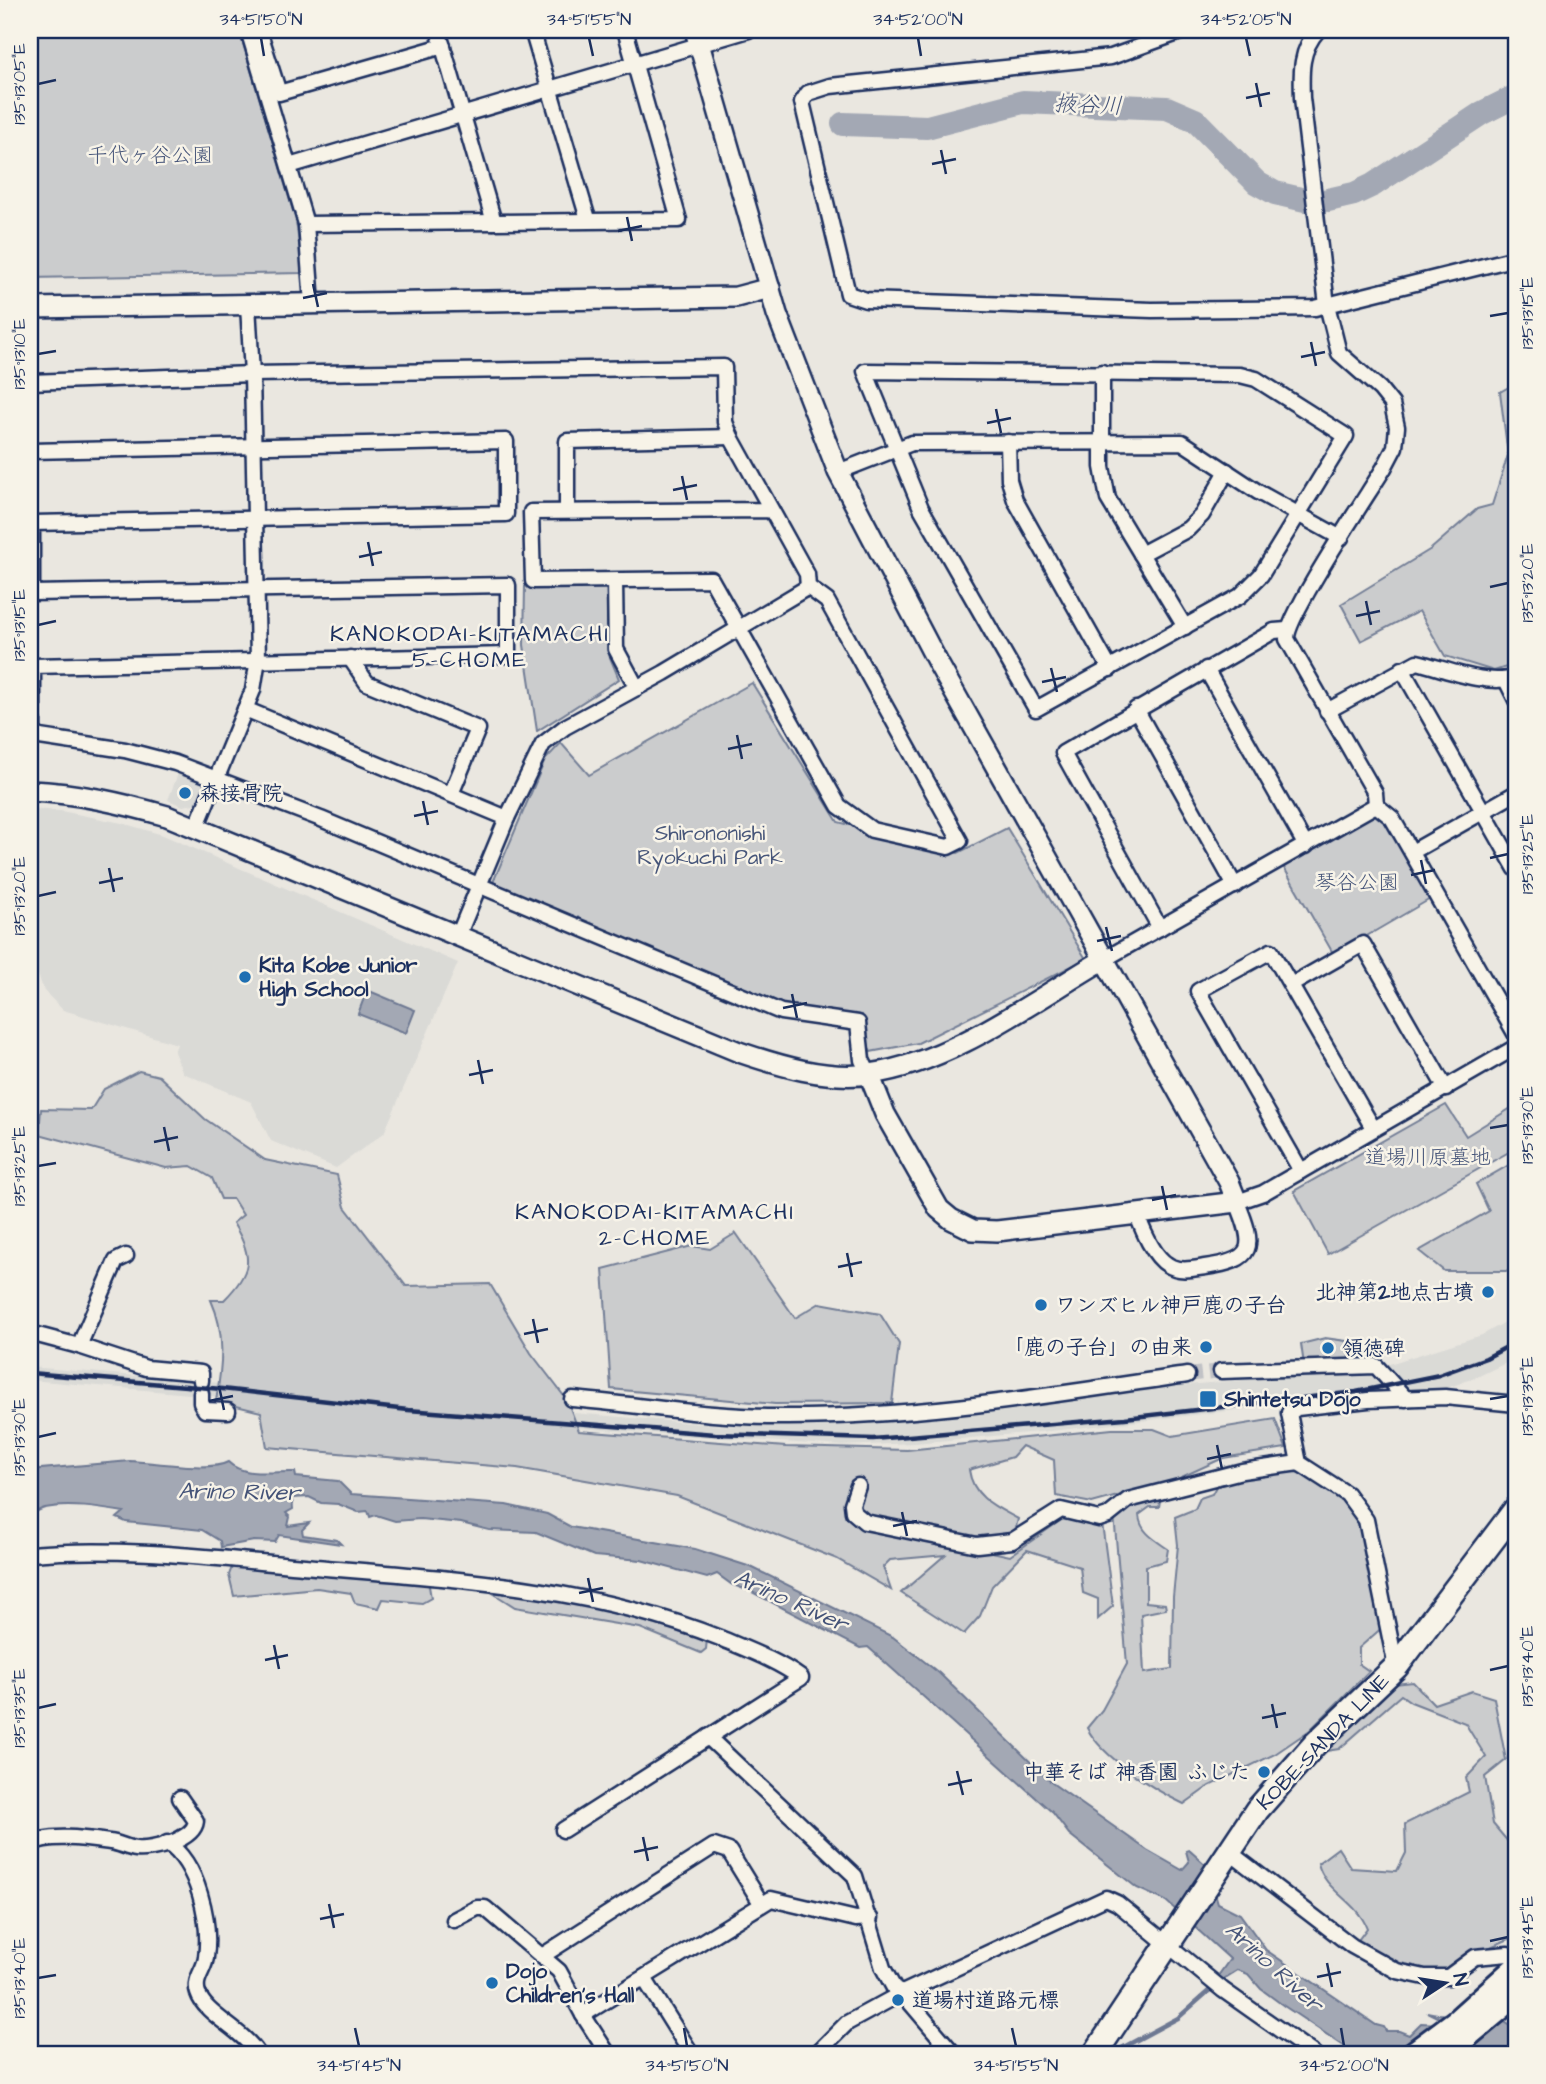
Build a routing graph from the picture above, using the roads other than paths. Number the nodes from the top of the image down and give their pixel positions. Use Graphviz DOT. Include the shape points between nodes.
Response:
graph roads {
  1 [pos="248,30"];
  2 [pos="259,30"];
  3 [pos="438,30"];
  4 [pos="533,30"];
  5 [pos="625,30"];
  6 [pos="749,30"];
  7 [pos="1186,30"];
  8 [pos="1318,30"];
  9 [pos="697,38"];
  10 [pos="443,46"];
  11 [pos="634,63"];
  12 [pos="550,89"];
  13 [pos="463,116"];
  14 [pos="289,166"];
  15 [pos="588,219"];
  16 [pos="494,222"];
  17 [pos="306,224"];
  18 [pos="1516,257"];
  19 [pos="770,288"];
  20 [pos="312,303"];
  21 [pos="1327,305"];
  22 [pos="248,306"];
  23 [pos="30,308"];
  24 [pos="1102,372"];
  25 [pos="252,374"];
  26 [pos="30,382"];
  27 [pos="731,437"];
  28 [pos="1008,442"];
  29 [pos="1103,442"];
  30 [pos="253,446"];
  31 [pos="895,450"];
  32 [pos="30,451"];
  33 [pos="1227,471"];
  34 [pos="838,472"];
  35 [pos="770,510"];
  36 [pos="567,512"];
  37 [pos="1298,514"];
  38 [pos="254,517"];
  39 [pos="1341,538"];
  40 [pos="1141,554"];
  41 [pos="615,581"];
  42 [pos="255,587"];
  43 [pos="808,587"];
  44 [pos="1185,627"];
  45 [pos="740,629"];
  46 [pos="1287,630"];
  47 [pos="350,658"];
  48 [pos="258,659"];
  49 [pos="1110,669"];
  50 [pos="1206,669"];
  51 [pos="1402,669"];
  52 [pos="1511,678"];
  53 [pos="637,688"];
  54 [pos="1516,699"];
  55 [pos="245,709"];
  56 [pos="1136,709"];
  57 [pos="1327,711"];
  58 [pos="217,779"];
  59 [pos="30,791"];
  60 [pos="1516,793"];
  61 [pos="451,794"];
  62 [pos="1376,805"];
  63 [pos="1482,811"];
  64 [pos="507,818"];
  65 [pos="196,828"];
  66 [pos="1306,846"];
  67 [pos="1412,852"];
  68 [pos="1516,869"];
  69 [pos="1235,886"];
  70 [pos="480,887"];
  71 [pos="1160,928"];
  72 [pos="458,936"];
  73 [pos="1103,960"];
  74 [pos="1292,985"];
  75 [pos="1516,1035"];
  76 [pos="1516,1047"];
  77 [pos="869,1074"];
  78 [pos="1446,1088"];
  79 [pos="1373,1128"];
  80 [pos="1300,1171"];
  81 [pos="1237,1202"];
  82 [pos="1137,1215"];
  83 [pos="126,1256"];
  84 [pos="30,1333"];
  85 [pos="79,1346"];
  86 [pos="1221,1371"];
  87 [pos="1187,1375"];
  88 [pos="572,1399"];
  89 [pos="1405,1399"];
  90 [pos="1516,1404"];
  91 [pos="228,1411"];
  92 [pos="1299,1462"];
  93 [pos="858,1486"];
  94 [pos="1516,1509"];
  95 [pos="30,1554"];
  96 [pos="1395,1667"];
  97 [pos="708,1737"];
  98 [pos="180,1798"];
  99 [pos="563,1830"];
  100 [pos="167,1843"];
  101 [pos="30,1844"];
  102 [pos="1228,1851"];
  103 [pos="761,1903"];
  104 [pos="870,1918"];
  105 [pos="454,1920"];
  106 [pos="1168,1944"];
  107 [pos="542,1956"];
  108 [pos="1516,1957"];
  109 [pos="1516,1969"];
  110 [pos="644,1978"];
  111 [pos="902,1993"];
  112 [pos="1509,1993"];
  113 [pos="583,2015"];
  114 [pos="258,2054"];
  115 [pos="608,2054"];
  116 [pos="688,2054"];
  117 [pos="816,2054"];
  118 [pos="954,2054"];
  119 [pos="1095,2054"];
  120 [pos="1314,2054"];
  121 [pos="1414,2054"];
  122 [pos="1444,2054"];
  1 -- 14 [label="street"];
  2 -- 10 [label="street" via="279,93"];
  3 -- 10 [label="street"];
  4 -- 12 [label="street"];
  5 -- 11 [label="street"];
  6 -- 9 [label="street"];
  7 -- 21 [label="street" via="1111,57 830,86 808,93 802,102 848,294 866,300 1152,310"];
  8 -- 21 [label="street" via="1309,40 1301,66 1302,98"];
  9 -- 11 [label="street"];
  9 -- 19 [label="street"];
  10 -- 13 [label="street"];
  11 -- 12 [label="street"];
  11 -- 15 [label="street" via="679,220"];
  12 -- 13 [label="street"];
  12 -- 15 [label="street"];
  13 -- 14 [label="street"];
  13 -- 16 [label="street"];
  14 -- 17 [label="street"];
  15 -- 16 [label="street"];
  16 -- 17 [label="street"];
  17 -- 20 [label="street"];
  18 -- 21 [label="street"];
  19 -- 20 [label="street" via="736,297"];
  19 -- 34 [label="street"];
  20 -- 22 [label="street"];
  21 -- 39 [label="street" via="1339,353 1392,404 1397,426 1395,447"];
  22 -- 23 [label="street"];
  22 -- 25 [label="street"];
  24 -- 29 [label="street"];
  24 -- 31 [label="street" via="865,372"];
  24 -- 37 [label="street" via="1240,375 1256,380 1346,436"];
  25 -- 26 [label="street"];
  25 -- 27 [label="street" via="724,367 725,422"];
  25 -- 30 [label="street"];
  27 -- 35 [label="street"];
  27 -- 36 [label="street" via="567,441"];
  28 -- 29 [label="street"];
  28 -- 31 [label="street" via="912,443"];
  28 -- 49 [label="street" via="1009,480 1015,500"];
  29 -- 33 [label="street" via="1182,442"];
  29 -- 40 [label="street" via="1108,499"];
  30 -- 32 [label="street"];
  30 -- 38 [label="street"];
  30 -- 38 [label="street" via="506,442 506,514"];
  31 -- 34 [label="street"];
  31 -- 49 [label="street" via="921,509 1037,709"];
  33 -- 37 [label="street"];
  33 -- 40 [label="street" via="1202,515 1188,529"];
  34 -- 73 [label="street"];
  35 -- 36 [label="street"];
  35 -- 43 [label="street" via="807,574"];
  36 -- 41 [label="street" via="531,512 533,581"];
  37 -- 39 [label="street"];
  37 -- 44 [label="street" via="1254,582 1240,596"];
  38 -- 42 [label="street"];
  38 -- 42 [label="street" via="32,523 30,562 32,593"];
  39 -- 46 [label="street"];
  40 -- 44 [label="street"];
  41 -- 45 [label="street" via="711,579"];
  41 -- 53 [label="street" via="616,649"];
  42 -- 47 [label="street" via="508,585 508,654"];
  42 -- 48 [label="street"];
  43 -- 45 [label="street"];
  43 -- 45 [label="street" via="827,601 960,841 948,846 872,830 839,806"];
  44 -- 49 [label="street"];
  45 -- 53 [label="street"];
  46 -- 50 [label="street" via="1274,631"];
  46 -- 57 [label="street" via="1287,639"];
  47 -- 48 [label="street"];
  47 -- 61 [label="street" via="367,683 478,729"];
  48 -- 55 [label="street"];
  48 -- 58 [label="street" via="33,666 33,732 40,737 125,750"];
  50 -- 56 [label="street"];
  50 -- 66 [label="street"];
  51 -- 52 [label="street" via="1418,662"];
  51 -- 57 [label="street"];
  51 -- 63 [label="street"];
  52 -- 54 [label="street"];
  53 -- 64 [label="street" via="543,744"];
  55 -- 58 [label="street"];
  55 -- 61 [label="street"];
  56 -- 69 [label="street"];
  56 -- 71 [label="street" via="1063,752"];
  57 -- 62 [label="street" via="1375,793"];
  58 -- 65 [label="street"];
  58 -- 70 [label="street"];
  59 -- 65 [label="street" via="119,802"];
  60 -- 63 [label="street"];
  61 -- 64 [label="street"];
  62 -- 66 [label="street"];
  62 -- 67 [label="street" via="1392,818"];
  63 -- 67 [label="street"];
  63 -- 68 [label="street"];
  64 -- 70 [label="street"];
  65 -- 72 [label="street"];
  66 -- 69 [label="street"];
  67 -- 75 [label="street"];
  69 -- 71 [label="street"];
  70 -- 72 [label="street"];
  70 -- 77 [label="street" via="782,1012 858,1023 862,1060"];
  71 -- 73 [label="street"];
  72 -- 77 [label="street" via="767,1062 824,1073"];
  73 -- 77 [label="street" via="959,1044 911,1064"];
  73 -- 81 [label="street"];
  74 -- 78 [label="street" via="1363,944"];
  74 -- 79 [label="street"];
  74 -- 80 [label="street" via="1271,951 1198,991"];
  76 -- 78 [label="street"];
  77 -- 82 [label="street" via="885,1114 925,1186 939,1209 960,1225 996,1231"];
  78 -- 79 [label="street"];
  79 -- 80 [label="street"];
  80 -- 81 [label="street"];
  81 -- 82 [label="street"];
  81 -- 82 [label="street" via="1247,1235 1244,1254 1237,1261 1199,1268 1178,1269 1161,1260"];
  83 -- 85 [label="street" via="116,1261"];
  84 -- 85 [label="street"];
  85 -- 91 [label="street" via="146,1368 201,1373 205,1410"];
  86 -- 89 [label="street" via="1376,1366"];
  87 -- 88 [label="street" via="978,1407 847,1416 725,1415"];
  89 -- 90 [label="street" via="1445,1397"];
  89 -- 92 [label="street" via="1297,1408 1289,1413 1289,1422"];
  92 -- 93 [label="street" via="1242,1471 1128,1500 1099,1519 1061,1510 1012,1541 977,1545 865,1522 853,1512"];
  92 -- 96 [label="street" via="1347,1494 1366,1520"];
  94 -- 96 [label="main road, KOBE-SANDA LINE"];
  95 -- 97 [label="street" via="150,1551 519,1585 676,1621 783,1665 801,1678"];
  96 -- 102 [label="main road, KOBE-SANDA LINE" via="1287,1774"];
  97 -- 99 [label="street"];
  97 -- 104 [label="street" via="855,1876"];
  98 -- 100 [label="street" via="196,1821 195,1827"];
  100 -- 101 [label="street" via="135,1849 112,1842 38,1839"];
  100 -- 114 [label="street" via="185,1859 206,1926 206,1961 197,1978 197,1990 212,2013 245,2036"];
  102 -- 106 [label="main road, KOBE-SANDA LINE"];
  102 -- 108 [label="street" via="1352,1946 1397,1971 1448,1978 1475,1957"];
  103 -- 104 [label="street" via="771,1899 856,1919"];
  103 -- 107 [label="street" via="729,1851 714,1846"];
  103 -- 110 [label="street"];
  104 -- 111 [label="street" via="883,1968 895,1990"];
  105 -- 107 [label="street" via="485,1908"];
  106 -- 111 [label="street" via="1107,1898"];
  106 -- 119 [label="main road, KOBE-SANDA LINE"];
  106 -- 120 [label="street" via="1223,1990"];
  107 -- 113 [label="street" via="559,1971"];
  109 -- 112 [label="highway"];
  110 -- 113 [label="street"];
  110 -- 116 [label="street"];
  111 -- 117 [label="street" via="847,2023"];
  111 -- 118 [label="street"];
  112 -- 121 [label="highway"];
  112 -- 122 [label="highway"];
  113 -- 115 [label="street"];
}
